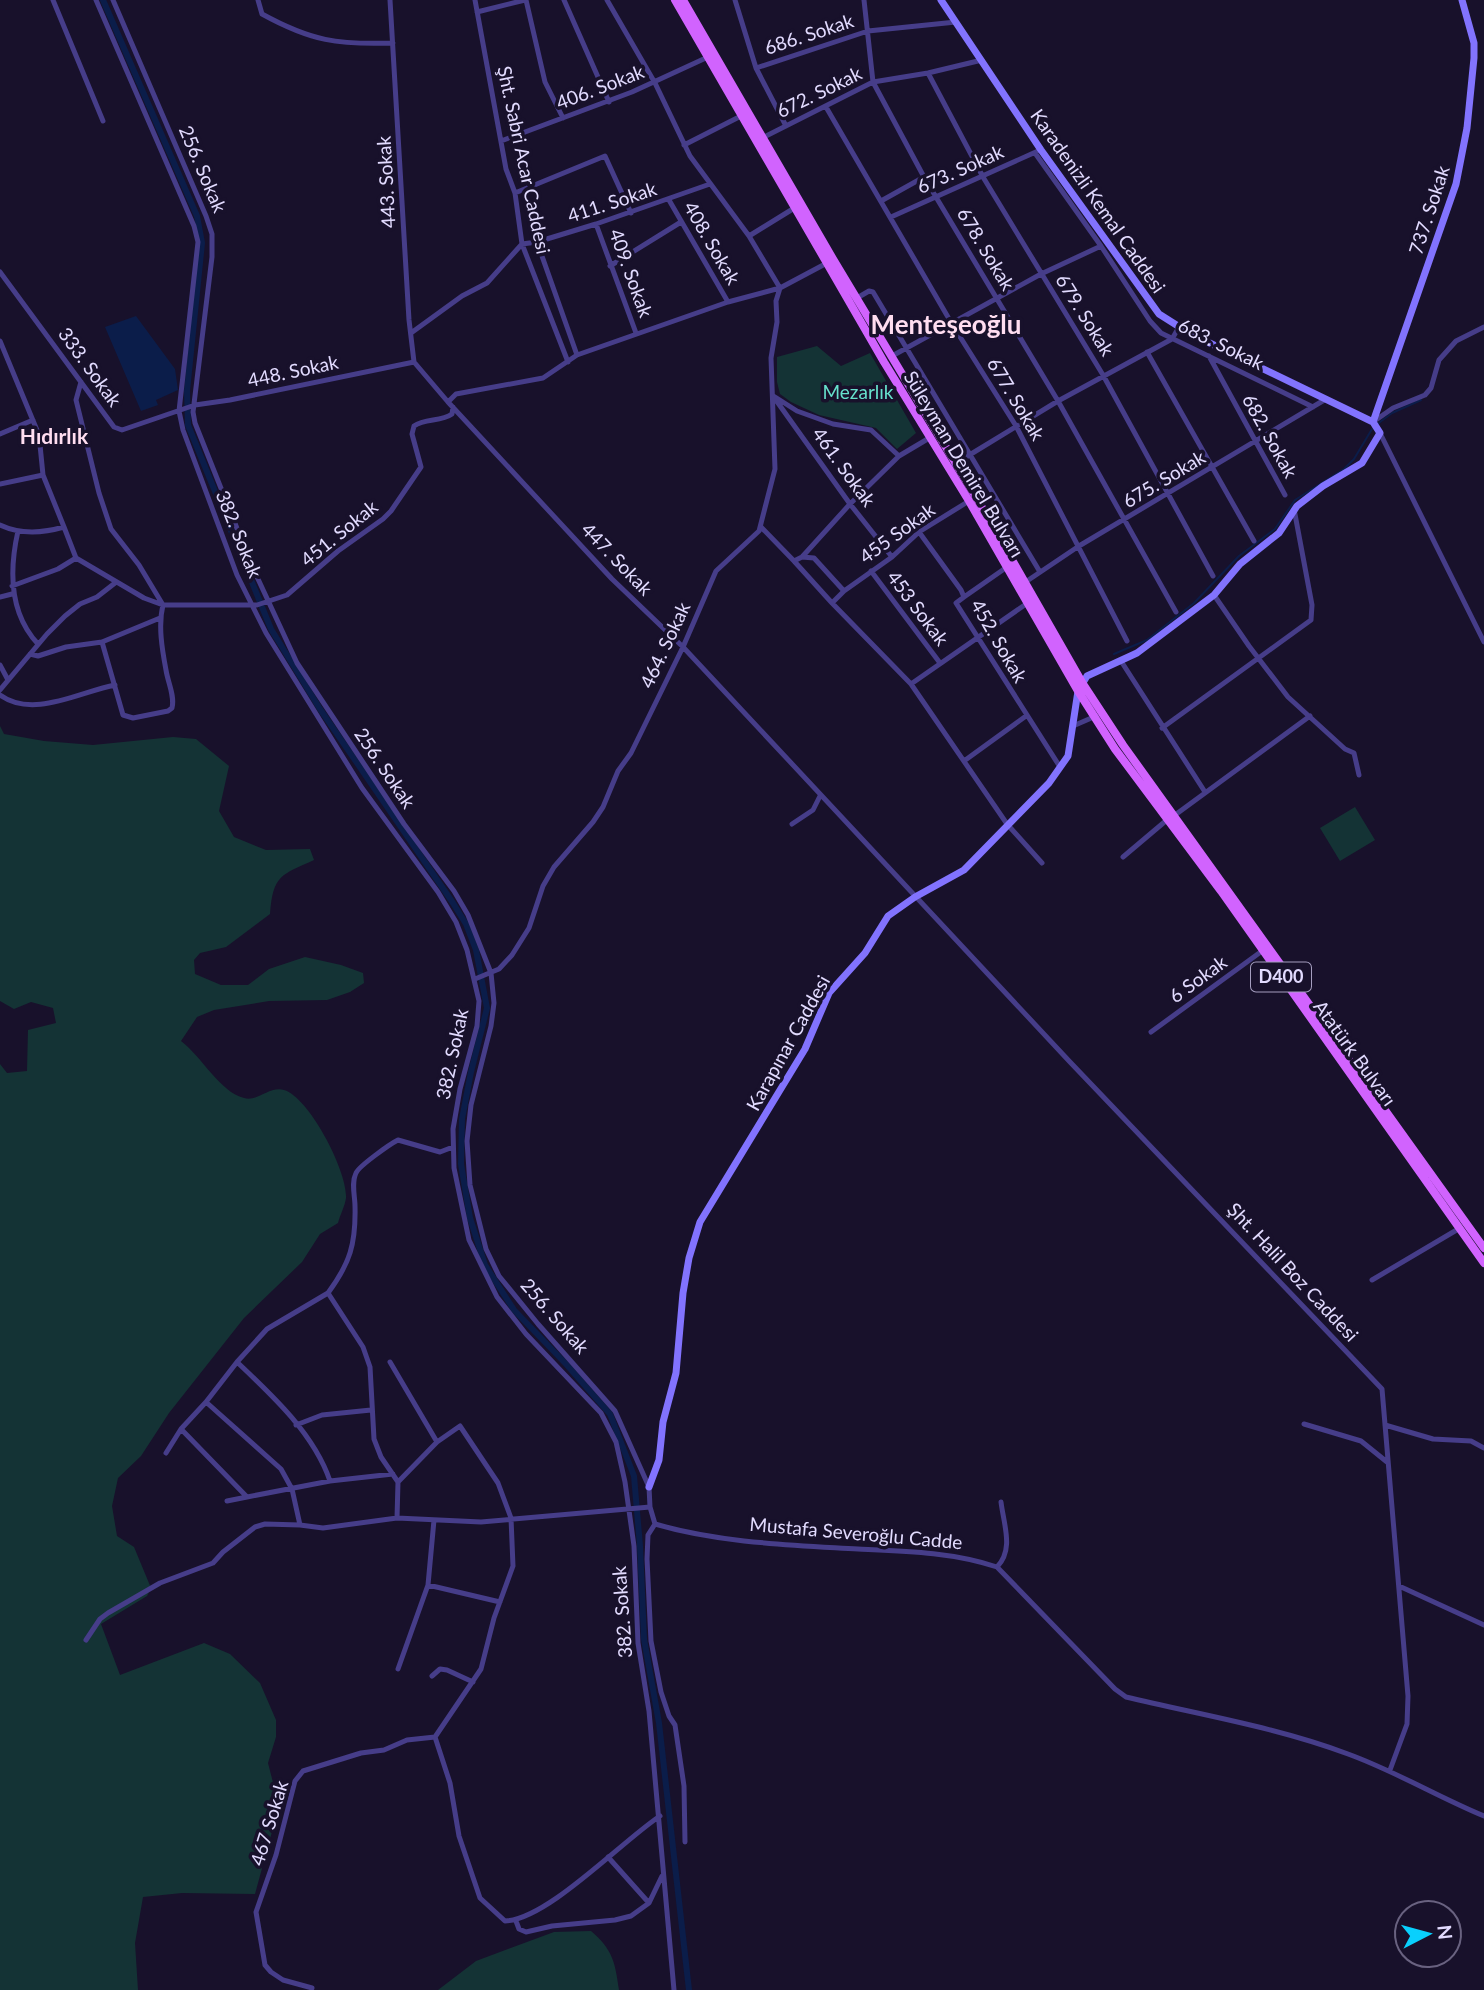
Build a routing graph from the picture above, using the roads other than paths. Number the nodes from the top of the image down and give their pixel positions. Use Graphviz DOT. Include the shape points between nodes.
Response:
graph roads {
  1 [pos="53,0"];
  2 [pos="96,0"];
  3 [pos="113,0"];
  4 [pos="258,0"];
  5 [pos="390,0"];
  6 [pos="475,0"];
  7 [pos="526,0"];
  8 [pos="564,0"];
  9 [pos="607,0"];
  10 [pos="675,0"];
  11 [pos="682,0"];
  12 [pos="735,0"];
  13 [pos="864,0"];
  14 [pos="941,0"];
  15 [pos="1462,0"];
  16 [pos="478,12"];
  17 [pos="956,22"];
  18 [pos="868,31"];
  19 [pos="393,43"];
  20 [pos="708,57"];
  21 [pos="982,60"];
  22 [pos="756,68"];
  23 [pos="928,73"];
  24 [pos="873,82"];
  25 [pos="654,83"];
  26 [pos="609,102"];
  27 [pos="826,107"];
  28 [pos="741,116"];
  29 [pos="563,118"];
  30 [pos="103,121"];
  31 [pos="786,127"];
  32 [pos="501,141"];
  33 [pos="761,142"];
  34 [pos="684,145"];
  35 [pos="1038,151"];
  36 [pos="924,177"];
  37 [pos="983,177"];
  38 [pos="710,184"];
  39 [pos="515,193"];
  40 [pos="937,198"];
  41 [pos="669,200"];
  42 [pos="881,201"];
  43 [pos="796,207"];
  44 [pos="631,213"];
  45 [pos="891,217"];
  46 [pos="681,222"];
  47 [pos="596,225"];
  48 [pos="749,236"];
  49 [pos="537,242"];
  50 [pos="522,244"];
  51 [pos="1104,244"];
  52 [pos="827,263"];
  53 [pos="610,266"];
  54 [pos="0,272"];
  55 [pos="1041,274"];
  56 [pos="780,288"];
  57 [pos="997,297"];
  58 [pos="858,298"];
  59 [pos="728,302"];
  60 [pos="952,324"];
  61 [pos="1179,327"];
  62 [pos="1484,327"];
  63 [pos="411,333"];
  64 [pos="636,333"];
  65 [pos="1172,339"];
  66 [pos="0,341"];
  67 [pos="906,349"];
  68 [pos="1147,352"];
  69 [pos="577,355"];
  70 [pos="1209,355"];
  71 [pos="892,356"];
  72 [pos="414,362"];
  73 [pos="568,362"];
  74 [pos="1103,374"];
  75 [pos="81,382"];
  76 [pos="772,396"];
  77 [pos="1326,399"];
  78 [pos="1058,401"];
  79 [pos="451,404"];
  80 [pos="194,406"];
  81 [pos="1313,407"];
  82 [pos="181,410"];
  83 [pos="33,420"];
  84 [pos="1016,426"];
  85 [pos="1376,427"];
  86 [pos="0,434"];
  87 [pos="931,437"];
  88 [pos="1256,442"];
  89 [pos="970,455"];
  90 [pos="900,456"];
  91 [pos="952,466"];
  92 [pos="1212,468"];
  93 [pos="43,475"];
  94 [pos="0,484"];
  95 [pos="1168,494"];
  96 [pos="1285,495"];
  97 [pos="969,501"];
  98 [pos="850,504"];
  99 [pos="1294,509"];
  100 [pos="1124,520"];
  101 [pos="0,525"];
  102 [pos="64,527"];
  103 [pos="761,527"];
  104 [pos="18,531"];
  105 [pos="919,532"];
  106 [pos="1254,541"];
  107 [pos="1079,546"];
  108 [pos="802,557"];
  109 [pos="892,557"];
  110 [pos="76,558"];
  111 [pos="794,561"];
  112 [pos="1007,567"];
  113 [pos="871,572"];
  114 [pos="1040,572"];
  115 [pos="1213,576"];
  116 [pos="115,583"];
  117 [pos="1021,584"];
  118 [pos="12,586"];
  119 [pos="845,591"];
  120 [pos="12,594"];
  121 [pos="1214,595"];
  122 [pos="0,597"];
  123 [pos="964,597"];
  124 [pos="1031,601"];
  125 [pos="267,603"];
  126 [pos="832,603"];
  127 [pos="163,604"];
  128 [pos="255,605"];
  129 [pos="1176,612"];
  130 [pos="160,618"];
  131 [pos="977,638"];
  132 [pos="1127,641"];
  133 [pos="102,642"];
  134 [pos="1484,642"];
  135 [pos="38,645"];
  136 [pos="683,647"];
  137 [pos="30,654"];
  138 [pos="1259,659"];
  139 [pos="1121,661"];
  140 [pos="940,663"];
  141 [pos="0,665"];
  142 [pos="8,680"];
  143 [pos="911,684"];
  144 [pos="114,685"];
  145 [pos="1081,687"];
  146 [pos="0,693"];
  147 [pos="1098,715"];
  148 [pos="1026,716"];
  149 [pos="1310,716"];
  150 [pos="1073,726"];
  151 [pos="1162,728"];
  152 [pos="964,761"];
  153 [pos="1060,767"];
  154 [pos="1359,775"];
  155 [pos="1205,792"];
  156 [pos="820,796"];
  157 [pos="1171,817"];
  158 [pos="792,824"];
  159 [pos="1007,824"];
  160 [pos="1124,857"];
  161 [pos="1042,863"];
  162 [pos="915,897"];
  163 [pos="1262,951"];
  164 [pos="488,974"];
  165 [pos="476,979"];
  166 [pos="1152,1032"];
  167 [pos="453,1147"];
  168 [pos="1460,1228"];
  169 [pos="1484,1248"];
  170 [pos="1484,1263"];
  171 [pos="1372,1280"];
  172 [pos="328,1293"];
  173 [pos="237,1362"];
  174 [pos="390,1362"];
  175 [pos="206,1402"];
  176 [pos="371,1410"];
  177 [pos="1304,1424"];
  178 [pos="1385,1424"];
  179 [pos="296,1425"];
  180 [pos="181,1429"];
  181 [pos="437,1442"];
  182 [pos="1484,1448"];
  183 [pos="166,1453"];
  184 [pos="1387,1462"];
  185 [pos="393,1474"];
  186 [pos="330,1482"];
  187 [pos="398,1482"];
  188 [pos="649,1487"];
  189 [pos="292,1489"];
  190 [pos="247,1497"];
  191 [pos="227,1501"];
  192 [pos="1001,1502"];
  193 [pos="646,1507"];
  194 [pos="630,1508"];
  195 [pos="397,1518"];
  196 [pos="511,1518"];
  197 [pos="434,1520"];
  198 [pos="655,1524"];
  199 [pos="300,1525"];
  200 [pos="997,1567"];
  201 [pos="428,1585"];
  202 [pos="1399,1586"];
  203 [pos="500,1602"];
  204 [pos="1484,1625"];
  205 [pos="86,1640"];
  206 [pos="398,1669"];
  207 [pos="432,1676"];
  208 [pos="473,1682"];
  209 [pos="435,1737"];
  210 [pos="1390,1770"];
  211 [pos="660,1816"];
  212 [pos="1484,1816"];
  213 [pos="685,1842"];
  214 [pos="608,1857"];
  215 [pos="663,1872"];
  216 [pos="649,1903"];
  217 [pos="516,1921"];
  218 [pos="312,1988"];
  219 [pos="674,1990"];
  1 -- 30 [label="street"];
  2 -- 82 [label="street, 382. Sokak" via="198,242"];
  3 -- 80 [label="street, 256. Sokak" via="212,234"];
  4 -- 19 [label="street" via="262,14 294,31 359,44"];
  5 -- 19 [label="street, 443. Sokak"];
  6 -- 16 [label="street, Şht. Sabri Acar Caddesi"];
  7 -- 16 [label="street"];
  7 -- 29 [label="street" via="545,82"];
  8 -- 26 [label="street"];
  9 -- 25 [label="street"];
  10 -- 20 [label="main road, Süleyman Demirel Bulvarı / D400"];
  11 -- 33 [label="main road, Süleyman Demirel Bulvarı / D400"];
  12 -- 22 [label="street"];
  13 -- 18 [label="street, 678. Sokak"];
  14 -- 17 [label="street, Karadenizli Kemal Caddesi"];
  15 -- 85 [label="street, 737. Sokak" via="1474,58 1457,184"];
  16 -- 32 [label="street, Şht. Sabri Acar Caddesi"];
  17 -- 18 [label="street, 686. Sokak"];
  17 -- 21 [label="street, Karadenizli Kemal Caddesi"];
  18 -- 22 [label="street, 686. Sokak"];
  18 -- 24 [label="street, 678. Sokak"];
  19 -- 63 [label="street, 443. Sokak"];
  20 -- 25 [label="street, 406. Sokak"];
  20 -- 28 [label="main road, Süleyman Demirel Bulvarı / D400"];
  21 -- 23 [label="street, 672. Sokak"];
  21 -- 35 [label="street, Karadenizli Kemal Caddesi"];
  22 -- 31 [label="street"];
  23 -- 24 [label="street, 672. Sokak"];
  23 -- 37 [label="street, 679. Sokak"];
  24 -- 27 [label="street, 672. Sokak"];
  24 -- 36 [label="street, 678. Sokak"];
  25 -- 26 [label="street, 406. Sokak"];
  25 -- 34 [label="street"];
  26 -- 29 [label="street, 406. Sokak"];
  27 -- 31 [label="street, 672. Sokak"];
  27 -- 42 [label="street, 677. Sokak"];
  28 -- 33 [label="main road, Süleyman Demirel Bulvarı / D400"];
  28 -- 34 [label="street"];
  29 -- 32 [label="street, 406. Sokak"];
  31 -- 33 [label="street, 672. Sokak"];
  32 -- 39 [label="street, Şht. Sabri Acar Caddesi"];
  33 -- 43 [label="main road, Süleyman Demirel Bulvarı / D400"];
  33 -- 58 [label="main road, Süleyman Demirel Bulvarı / D400"];
  34 -- 38 [label="street"];
  35 -- 37 [label="street, 673. Sokak"];
  35 -- 51 [label="street, Karadenizli Kemal Caddesi"];
  36 -- 40 [label="street, 678. Sokak"];
  36 -- 42 [label="street"];
  37 -- 40 [label="street, 673. Sokak"];
  37 -- 55 [label="street, 679. Sokak"];
  38 -- 41 [label="street, 411. Sokak"];
  38 -- 48 [label="street"];
  39 -- 44 [label="street" via="605,156"];
  39 -- 50 [label="street, Şht. Sabri Acar Caddesi"];
  40 -- 45 [label="street, 673. Sokak"];
  40 -- 57 [label="street, 678. Sokak"];
  41 -- 44 [label="street, 411. Sokak"];
  41 -- 46 [label="street, 408. Sokak"];
  42 -- 45 [label="street, 677. Sokak"];
  43 -- 48 [label="street"];
  43 -- 52 [label="main road, Süleyman Demirel Bulvarı / D400"];
  44 -- 47 [label="street, 411. Sokak"];
  45 -- 60 [label="street, 677. Sokak"];
  46 -- 53 [label="street"];
  46 -- 59 [label="street, 408. Sokak"];
  47 -- 49 [label="street, 411. Sokak"];
  47 -- 53 [label="street, 409. Sokak"];
  48 -- 56 [label="street"];
  49 -- 50 [label="street, 411. Sokak"];
  49 -- 69 [label="street"];
  50 -- 63 [label="street" via="487,283"];
  50 -- 73 [label="street, Şht. Sabri Acar Caddesi"];
  51 -- 55 [label="street"];
  51 -- 61 [label="street, Karadenizli Kemal Caddesi" via="1159,314"];
  51 -- 65 [label="street, 683. Sokak" via="1150,321"];
  52 -- 56 [label="street"];
  52 -- 87 [label="main road, Süleyman Demirel Bulvarı / D400"];
  53 -- 64 [label="street, 409. Sokak"];
  54 -- 75 [label="street, 333. Sokak"];
  55 -- 57 [label="street"];
  55 -- 74 [label="street, 679. Sokak"];
  56 -- 59 [label="street"];
  56 -- 76 [label="street" via="771,358"];
  57 -- 60 [label="street"];
  57 -- 78 [label="street, 678. Sokak"];
  58 -- 67 [label="street" via="873,292"];
  58 -- 71 [label="main road, Süleyman Demirel Bulvarı / D400"];
  59 -- 64 [label="street"];
  60 -- 67 [label="street"];
  60 -- 84 [label="street, 677. Sokak"];
  61 -- 65 [label="street"];
  61 -- 77 [label="street, Karadenizli Kemal Caddesi"];
  62 -- 85 [label="street" via="1456,341 1439,360 1431,388 1424,395 1393,408"];
  63 -- 72 [label="street, 443. Sokak"];
  64 -- 69 [label="street"];
  65 -- 68 [label="street"];
  65 -- 70 [label="street, 683. Sokak"];
  66 -- 83 [label="street"];
  67 -- 71 [label="street"];
  67 -- 89 [label="street"];
  68 -- 74 [label="street"];
  68 -- 92 [label="street"];
  69 -- 73 [label="street"];
  70 -- 81 [label="street, 683. Sokak"];
  70 -- 88 [label="street, 682. Sokak"];
  71 -- 91 [label="main road, Süleyman Demirel Bulvarı / D400"];
  72 -- 79 [label="street, 447. Sokak"];
  72 -- 80 [label="street, 448. Sokak"];
  73 -- 79 [label="street" via="543,378 456,394"];
  74 -- 78 [label="street"];
  74 -- 95 [label="street, 679. Sokak"];
  75 -- 82 [label="street, 333. Sokak" via="114,427 122,430"];
  75 -- 127 [label="street" via="76,401 111,529"];
  76 -- 90 [label="street" via="833,424 872,430"];
  76 -- 98 [label="street, 461. Sokak"];
  76 -- 103 [label="street" via="775,469"];
  77 -- 81 [label="street, 675. Sokak"];
  77 -- 85 [label="street, Karadenizli Kemal Caddesi"];
  78 -- 84 [label="street"];
  78 -- 100 [label="street, 678. Sokak"];
  79 -- 125 [label="street, 451. Sokak" via="452,414 446,418 414,426 421,467 391,511 286,595"];
  79 -- 136 [label="street, 447. Sokak" via="612,579"];
  80 -- 82 [label="street, 448. Sokak"];
  80 -- 125 [label="street, 256. Sokak" via="195,424"];
  81 -- 88 [label="street, 675. Sokak"];
  82 -- 128 [label="street, 382. Sokak" via="192,456 237,575"];
  83 -- 86 [label="street"];
  83 -- 93 [label="street"];
  84 -- 89 [label="street"];
  84 -- 107 [label="street, 677. Sokak"];
  85 -- 99 [label="street, 737. Sokak" via="1362,463"];
  85 -- 134 [label="street"];
  87 -- 90 [label="street"];
  87 -- 91 [label="main road, Süleyman Demirel Bulvarı / D400"];
  88 -- 92 [label="street, 675. Sokak"];
  88 -- 96 [label="street, 682. Sokak"];
  89 -- 91 [label="street"];
  89 -- 114 [label="street"];
  90 -- 98 [label="street"];
  91 -- 97 [label="main road, Süleyman Demirel Bulvarı / D400"];
  91 -- 117 [label="main road, Süleyman Demirel Bulvarı / D400"];
  92 -- 95 [label="street, 675. Sokak"];
  92 -- 106 [label="street"];
  93 -- 94 [label="street"];
  93 -- 102 [label="street"];
  95 -- 100 [label="street, 675. Sokak"];
  95 -- 115 [label="street, 679. Sokak"];
  97 -- 105 [label="street, 455 Sokak"];
  97 -- 112 [label="main road, Süleyman Demirel Bulvarı / D400"];
  98 -- 108 [label="street"];
  98 -- 109 [label="street, 461. Sokak"];
  99 -- 121 [label="street, 737. Sokak" via="1279,533 1240,564"];
  99 -- 138 [label="street" via="1311,620"];
  100 -- 107 [label="street, 675. Sokak"];
  100 -- 129 [label="street, 678. Sokak"];
  101 -- 104 [label="street"];
  102 -- 104 [label="street" via="48,532"];
  102 -- 110 [label="street"];
  103 -- 111 [label="street"];
  103 -- 136 [label="street, 464. Sokak" via="716,571"];
  104 -- 118 [label="street"];
  105 -- 109 [label="street, 455 Sokak"];
  105 -- 123 [label="street, 452. Sokak"];
  107 -- 114 [label="street, 675. Sokak"];
  107 -- 132 [label="street, 677. Sokak"];
  108 -- 111 [label="street"];
  108 -- 119 [label="street" via="814,558"];
  109 -- 113 [label="street, 455 Sokak"];
  110 -- 116 [label="street"];
  110 -- 118 [label="street"];
  111 -- 126 [label="street"];
  112 -- 117 [label="main road, Süleyman Demirel Bulvarı / D400"];
  112 -- 123 [label="street"];
  113 -- 119 [label="street, 455 Sokak"];
  113 -- 140 [label="street, 453 Sokak"];
  114 -- 117 [label="street, 675. Sokak"];
  116 -- 127 [label="street"];
  116 -- 135 [label="street" via="80,604"];
  117 -- 124 [label="main road, Süleyman Demirel Bulvarı / D400"];
  118 -- 120 [label="street"];
  119 -- 126 [label="street, 455 Sokak"];
  120 -- 122 [label="street"];
  120 -- 135 [label="street" via="22,623"];
  121 -- 138 [label="street"];
  121 -- 139 [label="street, 737. Sokak"];
  123 -- 131 [label="street, 452. Sokak" via="956,603"];
  124 -- 131 [label="street"];
  124 -- 145 [label="main road, Süleyman Demirel Bulvarı / D400"];
  125 -- 128 [label="street, 451. Sokak"];
  125 -- 164 [label="street, 256. Sokak" via="306,679 454,891 468,915"];
  126 -- 143 [label="street"];
  127 -- 128 [label="street, 451. Sokak"];
  127 -- 130 [label="street"];
  128 -- 165 [label="street, 382. Sokak" via="266,633 362,788 456,922"];
  130 -- 133 [label="street"];
  130 -- 144 [label="street" via="172,708 128,718"];
  131 -- 140 [label="street"];
  131 -- 148 [label="street, 452. Sokak"];
  133 -- 137 [label="street"];
  133 -- 144 [label="street"];
  135 -- 137 [label="street"];
  136 -- 156 [label="street, 447. Sokak"];
  136 -- 164 [label="street, 464. Sokak" via="603,807 554,867 529,928 512,955"];
  137 -- 142 [label="street"];
  138 -- 149 [label="street" via="1288,697"];
  138 -- 151 [label="street"];
  139 -- 145 [label="street, 737. Sokak" via="1087,676"];
  139 -- 151 [label="street"];
  140 -- 143 [label="street"];
  141 -- 142 [label="street"];
  142 -- 146 [label="street"];
  143 -- 152 [label="street"];
  144 -- 146 [label="street" via="26,705"];
  145 -- 147 [label="main road, Atatürk Bulvarı / D400"];
  145 -- 150 [label="street, Karapınar Caddesi"];
  147 -- 150 [label="street"];
  147 -- 157 [label="main road, Atatürk Bulvarı / D400" via="1115,749"];
  148 -- 152 [label="street"];
  148 -- 153 [label="street, 452. Sokak"];
  149 -- 154 [label="street" via="1354,753"];
  149 -- 155 [label="street"];
  150 -- 153 [label="street, Karapınar Caddesi" via="1068,756"];
  151 -- 155 [label="street"];
  152 -- 159 [label="street"];
  153 -- 159 [label="street, Karapınar Caddesi"];
  155 -- 157 [label="street"];
  156 -- 158 [label="street" via="813,810"];
  156 -- 162 [label="street, 447. Sokak"];
  157 -- 160 [label="street"];
  157 -- 163 [label="main road, Atatürk Bulvarı / D400"];
  157 -- 169 [label="main road, Atatürk Bulvarı / D400"];
  159 -- 161 [label="street"];
  159 -- 162 [label="street, Karapınar Caddesi" via="964,870"];
  162 -- 178 [label="street, Şht. Halil Boz Caddesi" via="1382,1389"];
  162 -- 188 [label="street, Karapınar Caddesi" via="888,916 865,953 829,993 805,1049 700,1222 683,1293 676,1373 659,1460"];
  163 -- 166 [label="street, 6 Sokak"];
  163 -- 168 [label="main road, Atatürk Bulvarı / D400"];
  164 -- 165 [label="street, 464. Sokak"];
  164 -- 188 [label="street, 256. Sokak" via="494,1003 491,1027 471,1105 467,1141 470,1185 486,1249 499,1276 615,1410"];
  165 -- 167 [label="street, 382. Sokak" via="477,1026 460,1089"];
  167 -- 172 [label="street" via="440,1152 398,1140 356,1171 352,1252"];
  167 -- 194 [label="street, 382. Sokak" via="469,1240 477,1259 497,1297 526,1334 601,1413 616,1442"];
  168 -- 170 [label="main road, Atatürk Bulvarı / D400"];
  168 -- 171 [label="street"];
  172 -- 173 [label="street" via="267,1329"];
  172 -- 176 [label="street" via="363,1347 370,1367"];
  173 -- 175 [label="street"];
  173 -- 179 [label="street"];
  174 -- 181 [label="street"];
  175 -- 180 [label="street"];
  175 -- 189 [label="street" via="281,1469"];
  176 -- 179 [label="street" via="322,1415"];
  176 -- 185 [label="street" via="376,1447"];
  177 -- 184 [label="street" via="1361,1441"];
  178 -- 182 [label="street" via="1433,1439 1471,1441"];
  178 -- 184 [label="street, Şht. Halil Boz Caddesi"];
  179 -- 186 [label="street" via="323,1460"];
  180 -- 183 [label="street"];
  180 -- 190 [label="street"];
  181 -- 187 [label="street"];
  181 -- 196 [label="street" via="460,1426 498,1483"];
  184 -- 202 [label="street, Şht. Halil Boz Caddesi"];
  185 -- 186 [label="street"];
  185 -- 187 [label="street"];
  186 -- 189 [label="street"];
  187 -- 195 [label="street"];
  188 -- 193 [label="street, 256. Sokak"];
  189 -- 190 [label="street"];
  189 -- 199 [label="street"];
  190 -- 191 [label="street"];
  192 -- 200 [label="street" via="1007,1546 1006,1557"];
  193 -- 194 [label="street"];
  193 -- 198 [label="street, 256. Sokak"];
  194 -- 196 [label="street"];
  194 -- 211 [label="street, 382. Sokak" via="638,1643"];
  195 -- 197 [label="street"];
  195 -- 199 [label="street" via="323,1528"];
  196 -- 197 [label="street"];
  196 -- 203 [label="street" via="513,1566"];
  197 -- 201 [label="street"];
  198 -- 200 [label="street, Mustafa Severoğlu Cadde" via="709,1537 924,1553 974,1559"];
  198 -- 213 [label="street" via="648,1535 647,1559 651,1642 668,1716 676,1725"];
  199 -- 205 [label="street" via="255,1527 213,1563 160,1583 108,1613"];
  200 -- 210 [label="street" via="1126,1697 1269,1728"];
  201 -- 203 [label="street"];
  201 -- 206 [label="street"];
  202 -- 204 [label="street"];
  202 -- 210 [label="street, Şht. Halil Boz Caddesi" via="1407,1724"];
  203 -- 208 [label="street" via="481,1670"];
  207 -- 208 [label="street" via="440,1669 447,1670"];
  208 -- 209 [label="street"];
  209 -- 217 [label="street" via="450,1783 458,1836 480,1898 505,1922"];
  209 -- 218 [label="street, 467 Sokak" via="407,1740 303,1771 295,1781 256,1912 265,1965 282,1980"];
  210 -- 212 [label="street"];
  211 -- 214 [label="street"];
  211 -- 215 [label="street, 382. Sokak"];
  214 -- 216 [label="street"];
  214 -- 217 [label="street" via="571,1888"];
  215 -- 216 [label="street"];
  215 -- 219 [label="street, 382. Sokak"];
  216 -- 217 [label="street" via="631,1916 615,1920 526,1932"];
}
